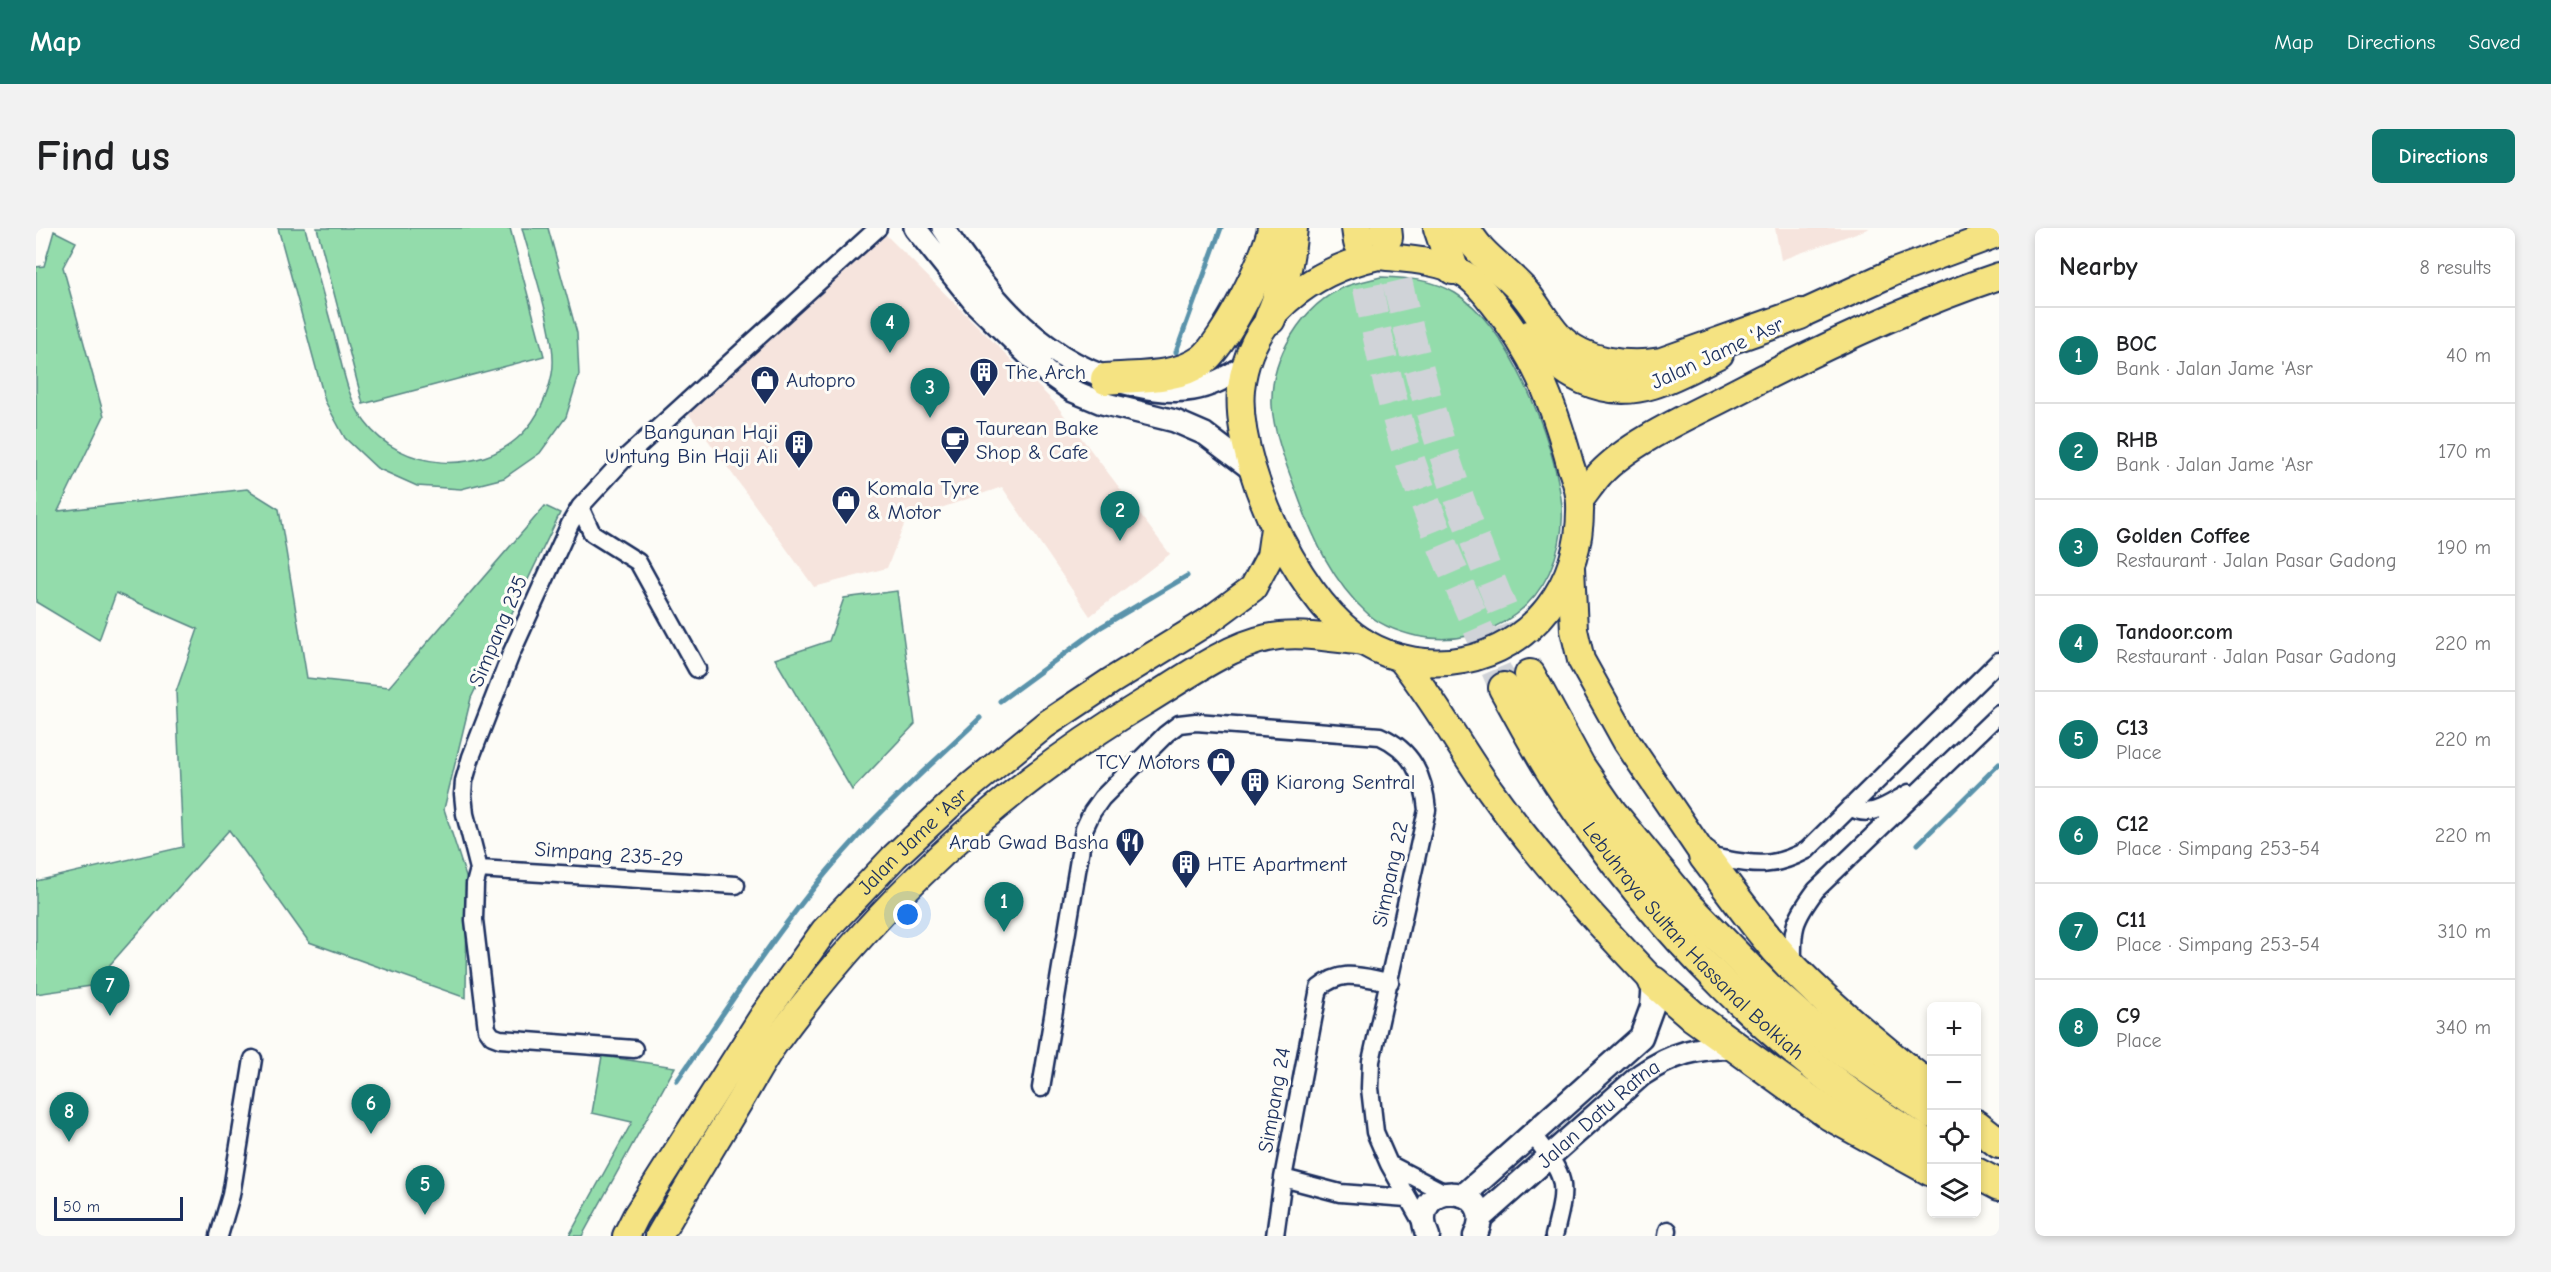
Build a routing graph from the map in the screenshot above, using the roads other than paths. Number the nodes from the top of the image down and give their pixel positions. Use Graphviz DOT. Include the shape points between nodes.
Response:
graph roads {
  1 [pos="878,228"];
  2 [pos="915,228"];
  3 [pos="944,228"];
  4 [pos="1273,228"];
  5 [pos="1292,228"];
  6 [pos="1439,228"];
  7 [pos="1465,228"];
  8 [pos="1998,233"];
  9 [pos="1460,272"];
  10 [pos="1999,276"];
  11 [pos="1800,314"];
  12 [pos="1270,320"];
  13 [pos="1246,365"];
  14 [pos="1106,379"];
  15 [pos="1255,472"];
  16 [pos="1580,500"];
  17 [pos="580,507"];
  18 [pos="1274,528"];
  19 [pos="1571,568"];
  20 [pos="1364,642"];
  21 [pos="1400,658"];
  22 [pos="1999,661"];
  23 [pos="697,669"];
  24 [pos="1999,714"];
  25 [pos="1926,784"];
  26 [pos="1851,807"];
  27 [pos="1704,856"];
  28 [pos="479,869"];
  29 [pos="736,885"];
  30 [pos="1793,967"];
  31 [pos="1390,982"];
  32 [pos="1654,982"];
  33 [pos="1736,1047"];
  34 [pos="634,1049"];
  35 [pos="253,1059"];
  36 [pos="1927,1085"];
  37 [pos="1041,1088"];
  38 [pos="1928,1110"];
  39 [pos="1981,1128"];
  40 [pos="1533,1134"];
  41 [pos="1981,1142"];
  42 [pos="1999,1143"];
  43 [pos="1927,1144"];
  44 [pos="1999,1153"];
  45 [pos="1549,1155"];
  46 [pos="1389,1164"];
  47 [pos="1927,1168"];
  48 [pos="1981,1175"];
  49 [pos="1283,1178"];
  50 [pos="1999,1185"];
  51 [pos="1981,1193"];
  52 [pos="1454,1194"];
  53 [pos="1407,1198"];
  54 [pos="1999,1200"];
  55 [pos="1477,1227"];
  56 [pos="1426,1232"];
  57 [pos="219,1236"];
  58 [pos="626,1236"];
  59 [pos="658,1236"];
  60 [pos="1275,1236"];
  61 [pos="1554,1236"];
  1 -- 17 [label="street, Simpang 235" via="624,459"];
  2 -- 15 [label="street" via="975,303 1046,372 1073,391 1102,403 1175,421 1205,434"];
  3 -- 14 [label="street" via="977,276 1036,339 1064,360"];
  4 -- 14 [label="highway" via="1258,273 1214,349 1202,361 1163,374"];
  5 -- 12 [label="highway" via="1289,261"];
  6 -- 9 [label="highway"];
  7 -- 11 [label="highway" via="1474,245 1521,289 1559,339 1574,350 1620,365 1662,363"];
  8 -- 11 [label="main road, Jalan Jame 'Asr" via="1894,272"];
  9 -- 11 [label="main road, Jalan Jame 'Asr" via="1482,278 1495,289 1536,344 1568,373 1591,385 1616,390 1634,390 1671,378"];
  9 -- 12 [label="main road, Jalan Jame 'Asr" via="1378,256 1350,262 1305,285"];
  9 -- 16 [label="main road" via="1501,313 1544,381"];
  10 -- 16 [label="main road, Jalan Jame 'Asr" via="1842,339 1664,430 1601,473"];
  12 -- 13 [label="main road, Jalan Jame 'Asr"];
  13 -- 14 [label="street" via="1223,380 1190,390 1146,388"];
  13 -- 15 [label="main road, Jalan Jame 'Asr" via="1241,415"];
  15 -- 18 [label="main road, Jalan Jame 'Asr"];
  16 -- 19 [label="main road" via="1579,534"];
  17 -- 23 [label="street" via="592,533 638,562"];
  17 -- 28 [label="street, Simpang 235" via="511,654 471,757 463,794"];
  18 -- 20 [label="main road, Jalan Jame 'Asr" via="1312,591"];
  18 -- 58 [label="main road, Jalan Jame 'Asr" via="1270,556 1253,588 1045,726 968,788 895,856 824,931 763,1016"];
  19 -- 21 [label="main road" via="1549,608 1510,643 1462,662"];
  19 -- 27 [label="main road" via="1574,630 1581,660 1626,741"];
  20 -- 21 [label="main road"];
  20 -- 59 [label="main road, Jalan Jame 'Asr" via="1294,635 1237,648 1131,710 986,814 916,878 849,950 773,1046"];
  21 -- 32 [label="main road" via="1535,850"];
  22 -- 26 [label="street"];
  24 -- 25 [label="street"];
  25 -- 26 [label="street" via="1870,813 1860,813"];
  25 -- 30 [label="street" via="1816,890 1798,913 1792,938"];
  26 -- 27 [label="street" via="1807,850 1786,861 1758,865"];
  27 -- 30 [label="highway"];
  28 -- 29 [label="street, Simpang 235-29"];
  28 -- 34 [label="street, Simpang 235" via="474,920 484,1018 492,1036"];
  30 -- 36 [label="highway" via="1854,1026"];
  31 -- 37 [label="street, Simpang 22" via="1427,810 1425,790 1409,756 1396,743 1380,736 1196,722 1179,724 1102,798 1084,829"];
  31 -- 46 [label="street, Simpang 22" via="1371,1061 1370,1088 1375,1132"];
  31 -- 49 [label="street, Simpang 24" via="1347,975 1331,978 1319,988"];
  32 -- 33 [label="highway"];
  32 -- 40 [label="main road, Jalan Datu Ratna" via="1653,1007 1641,1037"];
  33 -- 45 [label="main road, Jalan Datu Ratna" via="1709,1047 1661,1061"];
  33 -- 47 [label="highway" via="1830,1114"];
  35 -- 57 [label="street" via="231,1195"];
  38 -- 43 [label="highway, Lebuhraya Sultan Hassanal Bolkiah" via="1806,1022 1688,906 1611,812 1517,682 1557,781 1587,825 1667,924 1785,1040 1866,1104"];
  39 -- 42 [label="highway"];
  40 -- 45 [label="street"];
  40 -- 52 [label="main road, Jalan Datu Ratna"];
  41 -- 44 [label="highway"];
  45 -- 55 [label="main road, Jalan Datu Ratna"];
  45 -- 61 [label="street" via="1564,1187"];
  46 -- 52 [label="street"];
  46 -- 53 [label="street, Simpang 22"];
  48 -- 50 [label="highway"];
  49 -- 53 [label="street, Simpang 24" via="1340,1193"];
  49 -- 60 [label="street"];
  51 -- 54 [label="highway"];
  52 -- 55 [label="main road" via="1472,1200"];
  52 -- 56 [label="main road, Jalan Datu Ratna" via="1437,1197 1425,1210"];
  53 -- 56 [label="street, Simpang 22"];
}
